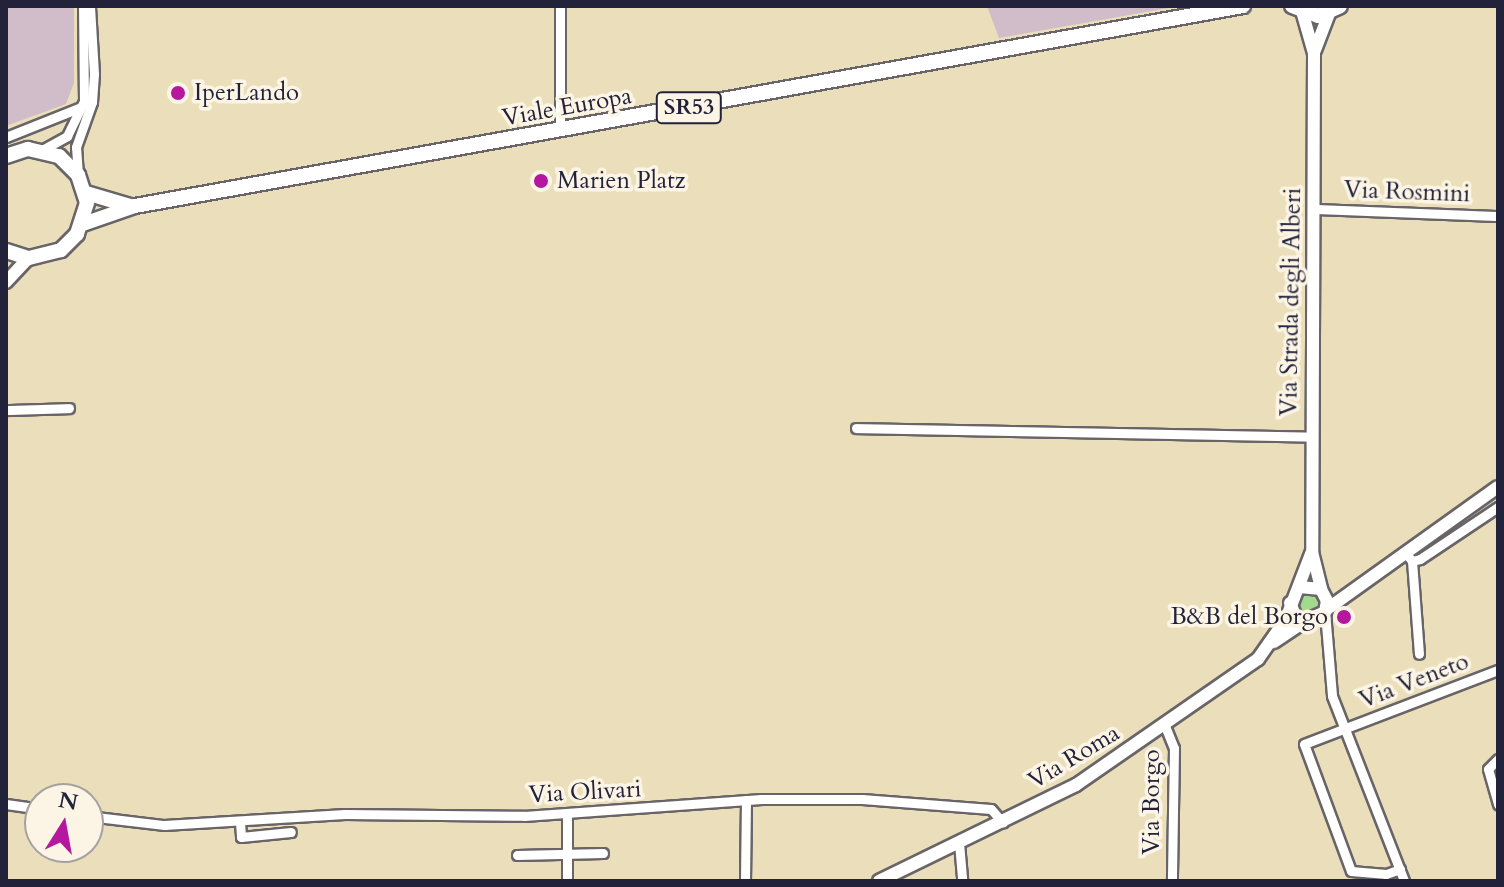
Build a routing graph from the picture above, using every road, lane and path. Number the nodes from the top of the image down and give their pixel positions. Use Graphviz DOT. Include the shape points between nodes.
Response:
graph roads {
  1 [pos="83,6"];
  2 [pos="90,6"];
  3 [pos="560,6"];
  4 [pos="1243,6"];
  5 [pos="1297,8"];
  6 [pos="1335,10"];
  7 [pos="1314,53"];
  8 [pos="82,106"];
  9 [pos="560,131"];
  10 [pos="6,137"];
  11 [pos="42,150"];
  12 [pos="6,156"];
  13 [pos="78,175"];
  14 [pos="86,193"];
  15 [pos="135,206"];
  16 [pos="1314,209"];
  17 [pos="1498,216"];
  18 [pos="83,224"];
  19 [pos="6,251"];
  20 [pos="28,258"];
  21 [pos="6,282"];
  22 [pos="69,408"];
  23 [pos="6,410"];
  24 [pos="856,428"];
  25 [pos="1312,437"];
  26 [pos="1498,487"];
  27 [pos="1476,503"];
  28 [pos="1498,507"];
  29 [pos="1484,515"];
  30 [pos="1312,552"];
  31 [pos="1408,557"];
  32 [pos="1299,587"];
  33 [pos="1354,589"];
  34 [pos="1322,591"];
  35 [pos="1290,603"];
  36 [pos="1325,611"];
  37 [pos="1306,621"];
  38 [pos="1327,637"];
  39 [pos="1274,642"];
  40 [pos="1419,654"];
  41 [pos="1498,670"];
  42 [pos="1165,726"];
  43 [pos="1344,728"];
  44 [pos="1498,759"];
  45 [pos="746,800"];
  46 [pos="1498,805"];
  47 [pos="567,814"];
  48 [pos="104,818"];
  49 [pos="240,822"];
  50 [pos="1003,823"];
  51 [pos="291,832"];
  52 [pos="959,843"];
  53 [pos="567,853"];
  54 [pos="603,853"];
  55 [pos="517,855"];
  56 [pos="1400,869"];
  57 [pos="567,881"];
  58 [pos="745,881"];
  59 [pos="879,881"];
  60 [pos="962,881"];
  61 [pos="1172,881"];
  62 [pos="1404,881"];
  1 -- 8 [label="street" via="87,89"];
  2 -- 13 [label="street" via="94,74 92,102 76,147"];
  3 -- 9 [label="street"];
  4 -- 9 [label="main road, Viale Europa / SR53"];
  5 -- 6 [label="main road"];
  5 -- 7 [label="main road, Via Strada degli Alberi"];
  6 -- 7 [label="main road, Via Strada degli Alberi"];
  7 -- 16 [label="main road, Via Strada degli Alberi"];
  8 -- 10 [label="street" via="62,119"];
  8 -- 11 [label="street" via="67,136"];
  9 -- 15 [label="main road, Viale Europa / SR53"];
  11 -- 12 [label="main road"];
  11 -- 13 [label="main road" via="59,156"];
  13 -- 14 [label="main road"];
  14 -- 15 [label="main road, Viale Europa / SR53"];
  14 -- 18 [label="main road"];
  15 -- 18 [label="main road, Viale Europa / SR53"];
  16 -- 17 [label="street, Via Rosmini"];
  16 -- 25 [label="main road, Via Strada degli Alberi"];
  18 -- 20 [label="main road, SR53" via="61,250"];
  19 -- 20 [label="main road"];
  20 -- 21 [label="main road"];
  22 -- 23 [label="street"];
  24 -- 25 [label="street"];
  25 -- 30 [label="main road, Via Strada degli Alberi"];
  26 -- 27 [label="main road, Via Roma"];
  27 -- 29 [label="street"];
  27 -- 31 [label="main road, Via Roma"];
  28 -- 29 [label="street"];
  29 -- 31 [label="street"];
  30 -- 32 [label="main road, Via Strada degli Alberi"];
  30 -- 34 [label="main road, Via Strada degli Alberi"];
  31 -- 33 [label="main road, Via Roma"];
  31 -- 40 [label="street"];
  32 -- 34 [label="main road, Via Roma"];
  32 -- 35 [label="main road, Via Roma"];
  33 -- 34 [label="main road, Via Roma"];
  33 -- 36 [label="main road, Via Roma"];
  34 -- 36 [label="main road"];
  35 -- 37 [label="main road" via="1296,617"];
  35 -- 39 [label="main road, Via Roma"];
  36 -- 37 [label="main road, Via Roma"];
  36 -- 38 [label="street"];
  37 -- 38 [label="street"];
  37 -- 39 [label="main road, Via Roma"];
  38 -- 43 [label="street" via="1332,696"];
  39 -- 42 [label="main road, Via Roma"];
  41 -- 43 [label="street, Via Veneto"];
  42 -- 50 [label="main road, Via Roma" via="1076,785"];
  42 -- 61 [label="street, Via Borgo" via="1174,748"];
  43 -- 56 [label="street"];
  43 -- 56 [label="street, Via Veneto" via="1304,744 1348,864 1356,874"];
  44 -- 46 [label="street" via="1488,769"];
  45 -- 47 [label="street, Via Olivari"];
  45 -- 50 [label="street, Via Olivari" via="862,799 991,809"];
  45 -- 58 [label="street"];
  47 -- 49 [label="street, Via Olivari" via="345,814"];
  47 -- 53 [label="street"];
  48 -- 49 [label="street, Via Olivari" via="164,825"];
  49 -- 51 [label="street" via="241,837"];
  50 -- 52 [label="main road, Via Roma"];
  52 -- 59 [label="main road, Via Roma"];
  52 -- 60 [label="street"];
  53 -- 54 [label="street"];
  53 -- 55 [label="street"];
  53 -- 57 [label="street"];
  56 -- 62 [label="street"];
}
